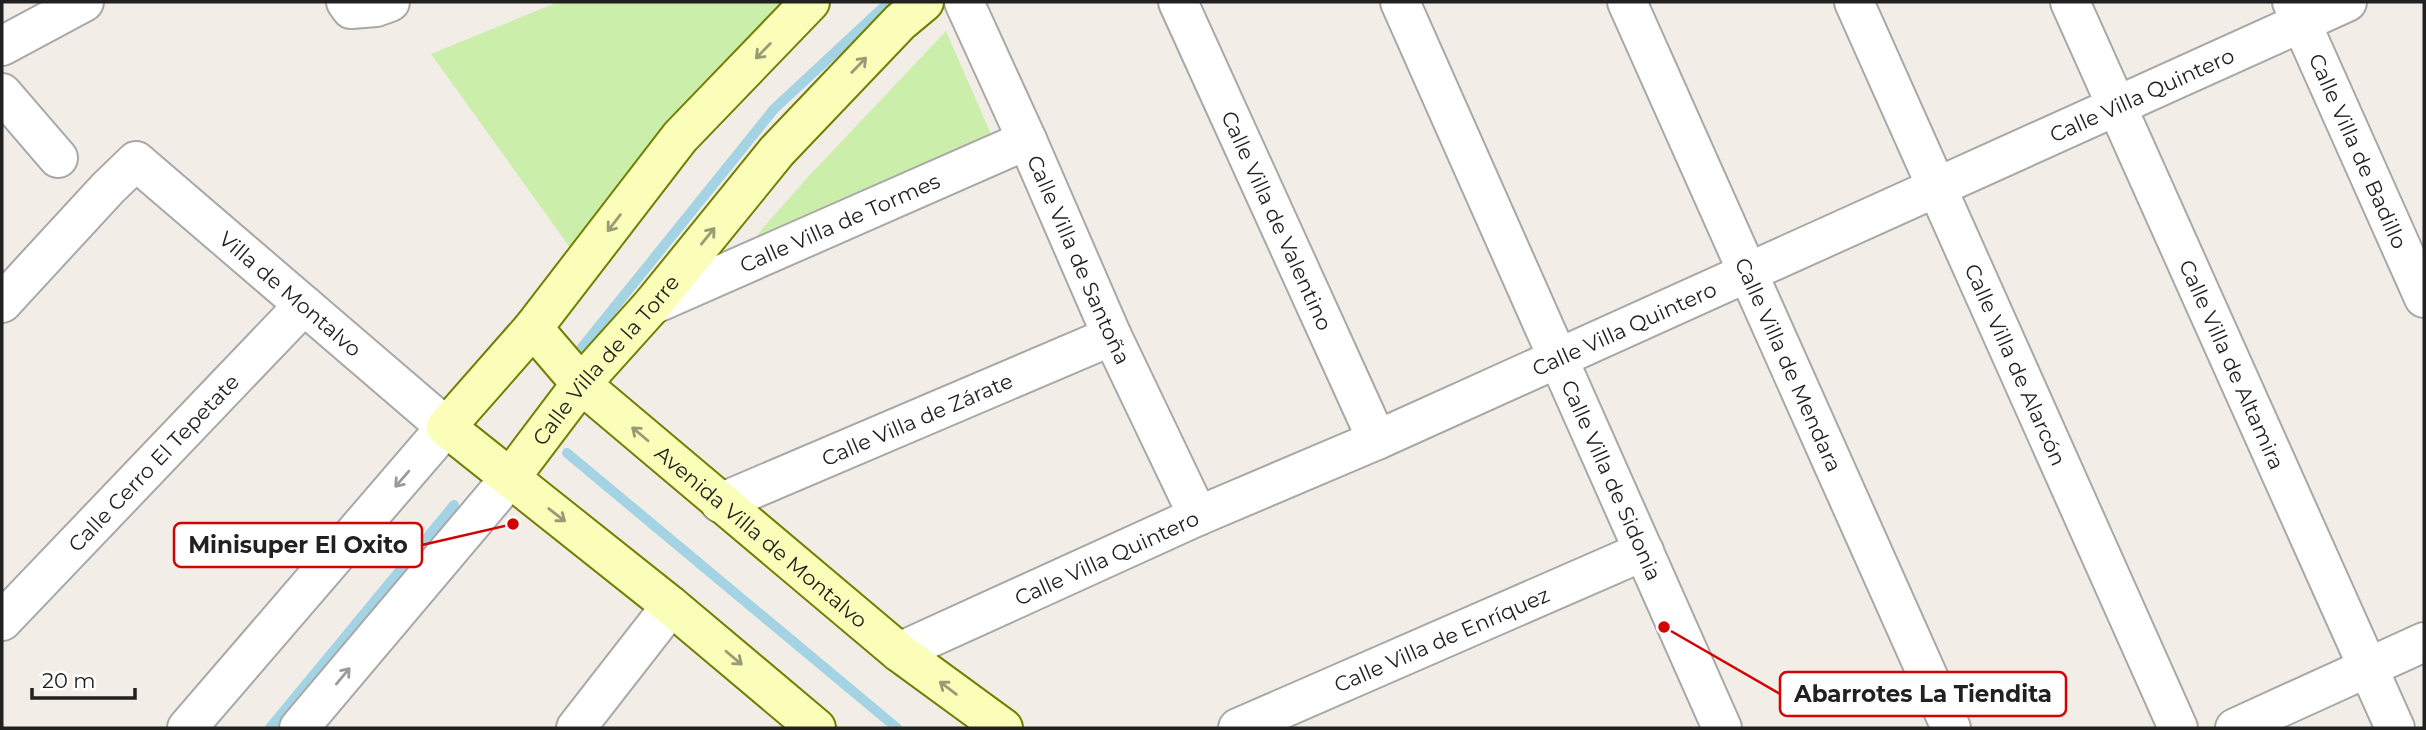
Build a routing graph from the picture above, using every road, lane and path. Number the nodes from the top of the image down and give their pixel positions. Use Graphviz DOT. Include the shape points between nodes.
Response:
graph roads {
  1 [pos="84,2"];
  2 [pos="390,2"];
  3 [pos="810,2"];
  4 [pos="924,2"];
  5 [pos="964,2"];
  6 [pos="1178,2"];
  7 [pos="1401,2"];
  8 [pos="1628,2"];
  9 [pos="1854,2"];
  10 [pos="2070,2"];
  11 [pos="2347,2"];
  12 [pos="349,5"];
  13 [pos="2296,12"];
  14 [pos="2,46"];
  15 [pos="2,93"];
  16 [pos="2117,106"];
  17 [pos="1027,140"];
  18 [pos="58,158"];
  19 [pos="1937,187"];
  20 [pos="1748,272"];
  21 [pos="2424,298"];
  22 [pos="2,303"];
  23 [pos="304,305"];
  24 [pos="652,305"];
  25 [pos="533,328"];
  26 [pos="1112,337"];
  27 [pos="1557,359"];
  28 [pos="581,384"];
  29 [pos="446,427"];
  30 [pos="1377,440"];
  31 [pos="510,478"];
  32 [pos="720,503"];
  33 [pos="1198,516"];
  34 [pos="1644,551"];
  35 [pos="671,606"];
  36 [pos="2,621"];
  37 [pos="2424,642"];
  38 [pos="899,652"];
  39 [pos="2368,667"];
  40 [pos="187,728"];
  41 [pos="299,728"];
  42 [pos="576,728"];
  43 [pos="816,728"];
  44 [pos="1003,728"];
  45 [pos="1238,728"];
  46 [pos="1721,728"];
  47 [pos="1951,728"];
  48 [pos="2178,728"];
  49 [pos="2235,728"];
  50 [pos="2395,728"];
  1 -- 14 [label="street"];
  2 -- 12 [label="street" via="376,8"];
  3 -- 25 [label="street, one-way" via="680,137"];
  24 -- 4 [label="street, Calle Villa de la Torre, one-way" via="777,151"];
  5 -- 17 [label="street, Calle Villa de Santoña"];
  6 -- 30 [label="street, Calle Villa de Valentino"];
  7 -- 27 [label="street, Calle Villa de Sidonia"];
  8 -- 20 [label="street, Calle Villa de Mendara"];
  9 -- 19 [label="street, Calle Villa de Alarcón"];
  10 -- 16 [label="street, Calle Villa de Altamira"];
  11 -- 13 [label="street, Calle Villa Quintero"];
  13 -- 16 [label="street, Calle Villa Quintero"];
  13 -- 21 [label="street, Calle Villa de Badillo"];
  15 -- 18 [label="street"];
  16 -- 19 [label="street, Calle Villa Quintero"];
  16 -- 39 [label="street, Calle Villa de Altamira"];
  17 -- 24 [label="street, Calle Villa de Tormes"];
  17 -- 26 [label="street, Calle Villa de Santoña"];
  19 -- 20 [label="street, Calle Villa Quintero"];
  19 -- 48 [label="street, Calle Villa de Alarcón"];
  20 -- 27 [label="street, Calle Villa Quintero"];
  20 -- 47 [label="street, Calle Villa de Mendara"];
  22 -- 23 [label="street, Villa de Montalvo" via="136,161"];
  23 -- 29 [label="street, Villa de Montalvo"];
  23 -- 36 [label="street, Calle Cerro El Tepetate"];
  24 -- 28 [label="street, Calle Villa de la Torre"];
  25 -- 28 [label="street, Avenida Villa de Montalvo"];
  25 -- 29 [label="street"];
  26 -- 32 [label="street, Calle Villa de Zárate"];
  26 -- 33 [label="street, Calle Villa de Santoña"];
  27 -- 30 [label="street, Calle Villa Quintero"];
  27 -- 34 [label="street, Calle Villa de Sidonia"];
  28 -- 31 [label="street, Calle Villa de la Torre"];
  32 -- 28 [label="street, Avenida Villa de Montalvo, one-way"];
  29 -- 31 [label="street"];
  29 -- 40 [label="street, one-way"];
  30 -- 33 [label="street, Calle Villa Quintero"];
  31 -- 35 [label="street, one-way"];
  41 -- 31 [label="street, Calle Villa de la Torre, one-way"];
  32 -- 38 [label="street, Avenida Villa de Montalvo"];
  33 -- 38 [label="street, Calle Villa Quintero"];
  34 -- 45 [label="street, Calle Villa de Enríquez"];
  34 -- 46 [label="street, Calle Villa de Sidonia"];
  35 -- 42 [label="street"];
  35 -- 43 [label="street, one-way"];
  37 -- 39 [label="street"];
  44 -- 38 [label="street, Avenida Villa de Montalvo, one-way"];
  39 -- 49 [label="street"];
  39 -- 50 [label="street, Calle Villa de Altamira"];
}
